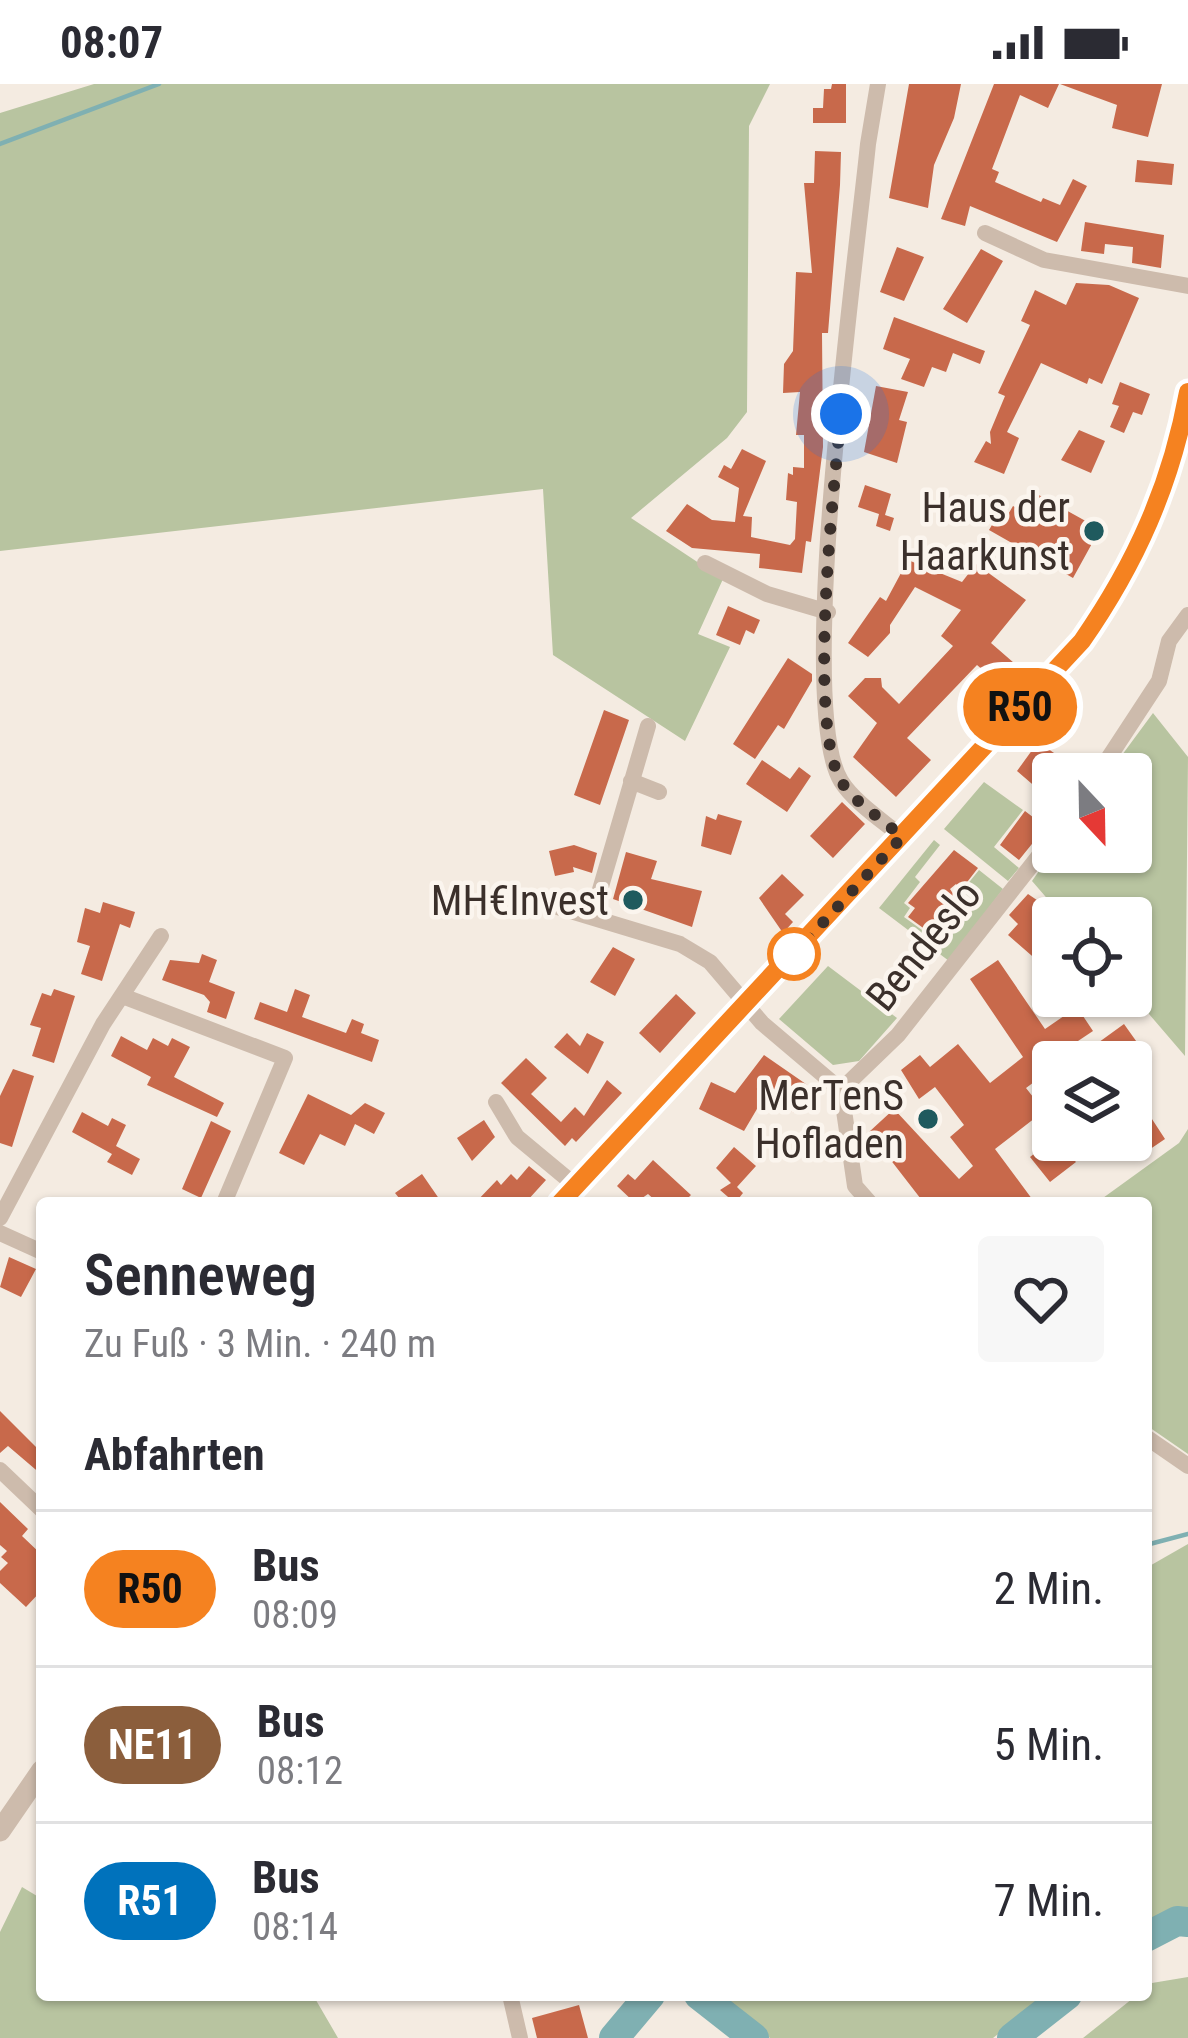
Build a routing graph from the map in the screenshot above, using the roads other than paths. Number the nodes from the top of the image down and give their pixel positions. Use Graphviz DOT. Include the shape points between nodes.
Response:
graph roads {
  1 [pos="878,84"];
  2 [pos="985,233"];
  3 [pos="1188,286"];
  4 [pos="1188,392"];
  5 [pos="1182,456"];
  6 [pos="705,563"];
  7 [pos="828,612"];
  8 [pos="1188,615"];
  9 [pos="649,726"];
  10 [pos="1112,753"];
  11 [pos="631,781"];
  12 [pos="658,792"];
  13 [pos="902,837"];
  14 [pos="1032,865"];
  15 [pos="551,905"];
  16 [pos="592,916"];
  17 [pos="160,936"];
  18 [pos="125,997"];
  19 [pos="748,1004"];
  20 [pos="841,1090"];
  21 [pos="496,1102"];
  22 [pos="576,1186"];
  23 [pos="227,1197"];
  24 [pos="566,1197"];
  25 [pos="864,1197"];
  26 [pos="0,1218"];
  27 [pos="0,1233"];
  28 [pos="36,1249"];
  29 [pos="1152,1441"];
  30 [pos="1188,1466"];
  31 [pos="0,1470"];
  32 [pos="36,1504"];
  33 [pos="36,1779"];
  34 [pos="0,1831"];
  35 [pos="511,2001"];
  36 [pos="520,2038"];
  1 -- 7 [label="street" via="832,501"];
  2 -- 3 [label="street" via="1044,260"];
  4 -- 5 [label="street"];
  5 -- 13 [label="street" via="1137,554 1082,641"];
  6 -- 7 [label="street"];
  7 -- 13 [label="street" via="826,732 834,761 845,786"];
  8 -- 10 [label="street" via="1169,641 1159,682"];
  9 -- 11 [label="street"];
  11 -- 12 [label="street"];
  11 -- 16 [label="street"];
  13 -- 19 [label="street"];
  14 -- 20 [label="street, Bendeslo" via="898,1034"];
  15 -- 16 [label="street"];
  16 -- 19 [label="street" via="680,944 710,962"];
  17 -- 18 [label="street"];
  18 -- 23 [label="street" via="285,1058"];
  18 -- 26 [label="street"];
  19 -- 20 [label="street"];
  19 -- 22 [label="street"];
  20 -- 25 [label="street" via="854,1186"];
  21 -- 22 [label="street" via="517,1137"];
  22 -- 24 [label="street"];
  27 -- 28 [label="street"];
  29 -- 30 [label="street"];
  31 -- 32 [label="street"];
  33 -- 34 [label="street"];
  35 -- 36 [label="street"];
}
